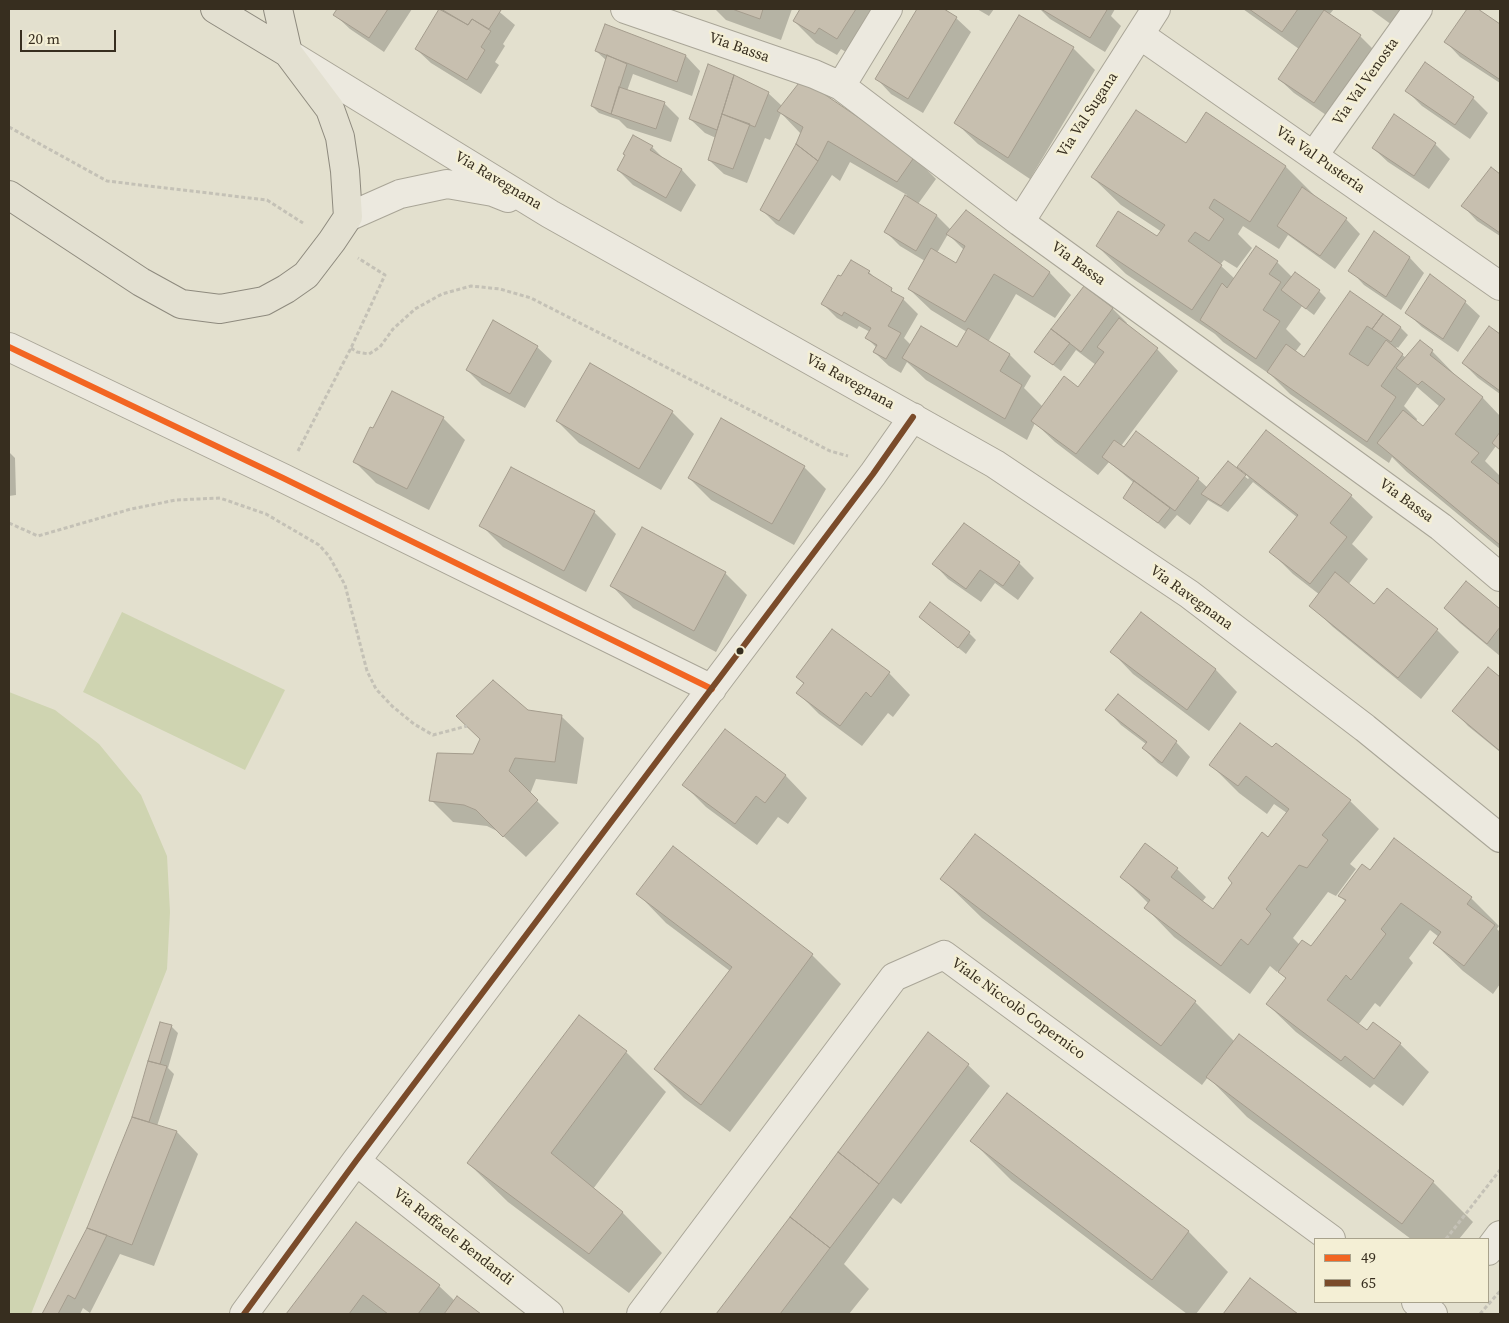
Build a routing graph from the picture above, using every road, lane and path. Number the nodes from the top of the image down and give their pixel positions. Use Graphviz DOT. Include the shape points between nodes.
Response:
graph roads {
  1 [pos="215,9"];
  2 [pos="278,9"];
  3 [pos="625,9"];
  4 [pos="888,9"];
  5 [pos="1156,9"];
  6 [pos="1418,9"];
  7 [pos="1140,35"];
  8 [pos="288,53"];
  9 [pos="841,86"];
  10 [pos="9,127"];
  11 [pos="1314,155"];
  12 [pos="9,195"];
  13 [pos="550,214"];
  14 [pos="348,217"];
  15 [pos="1020,222"];
  16 [pos="303,223"];
  17 [pos="357,257"];
  18 [pos="1500,286"];
  19 [pos="9,347"];
  20 [pos="351,348"];
  21 [pos="913,417"];
  22 [pos="296,453"];
  23 [pos="853,457"];
  24 [pos="269,508"];
  25 [pos="266,514"];
  26 [pos="9,523"];
  27 [pos="1500,577"];
  28 [pos="712,689"];
  29 [pos="467,726"];
  30 [pos="1500,838"];
  31 [pos="356,1161"];
  32 [pos="1500,1170"];
  33 [pos="1500,1235"];
  34 [pos="1330,1238"];
  35 [pos="1447,1238"];
  36 [pos="1489,1250"];
  37 [pos="1500,1291"];
  38 [pos="1417,1303"];
  39 [pos="1447,1303"];
  40 [pos="244,1314"];
  41 [pos="549,1314"];
  42 [pos="641,1314"];
  43 [pos="1433,1314"];
  44 [pos="1438,1314"];
  45 [pos="1480,1314"];
  1 -- 8 [label="main road, Via Ravegnana"];
  2 -- 8 [label="main road"];
  3 -- 9 [label="street, Via Bassa"];
  4 -- 9 [label="street"];
  5 -- 7 [label="street, Via Val Sugana"];
  6 -- 11 [label="street, Via Val Venosta"];
  7 -- 11 [label="street, Via Val Pusteria"];
  7 -- 15 [label="street, Via Val Sugana"];
  8 -- 13 [label="street, Via Ravegnana"];
  8 -- 14 [label="main road" via="330,109 340,138"];
  9 -- 15 [label="street, Via Bassa"];
  10 -- 16 [label="path" via="107,181 267,200"];
  11 -- 18 [label="street, Via Val Pusteria"];
  12 -- 14 [label="main road" via="141,282 181,304 220,308 264,301 306,275"];
  13 -- 14 [label="street" via="493,192 447,184 400,194"];
  13 -- 21 [label="street, Via Ravegnana"];
  15 -- 27 [label="street, Via Bassa" via="1441,527"];
  17 -- 20 [label="path" via="385,275"];
  19 -- 28 [label="street" via="284,478"];
  20 -- 22 [label="path"];
  20 -- 23 [label="path" via="369,354 380,347 393,329 415,309 442,294 471,286 500,290 532,298 830,451"];
  21 -- 28 [label="street"];
  21 -- 30 [label="street, Via Ravegnana" via="995,464 1189,594 1365,728"];
  24 -- 25 [label="path"];
  25 -- 26 [label="path" via="220,498 176,500 131,509 38,536"];
  25 -- 29 [label="path" via="318,545 329,556 345,585 367,671 376,689 392,706 433,735"];
  28 -- 31 [label="street"];
  31 -- 40 [label="street"];
  31 -- 41 [label="street, Via Raffaele Bendandi"];
  32 -- 35 [label="path"];
  33 -- 36 [label="street"];
  34 -- 42 [label="street, Viale Niccolò Copernico" via="944,955 894,976"];
  37 -- 45 [label="path"];
  38 -- 43 [label="street"];
  39 -- 44 [label="street"];
}
